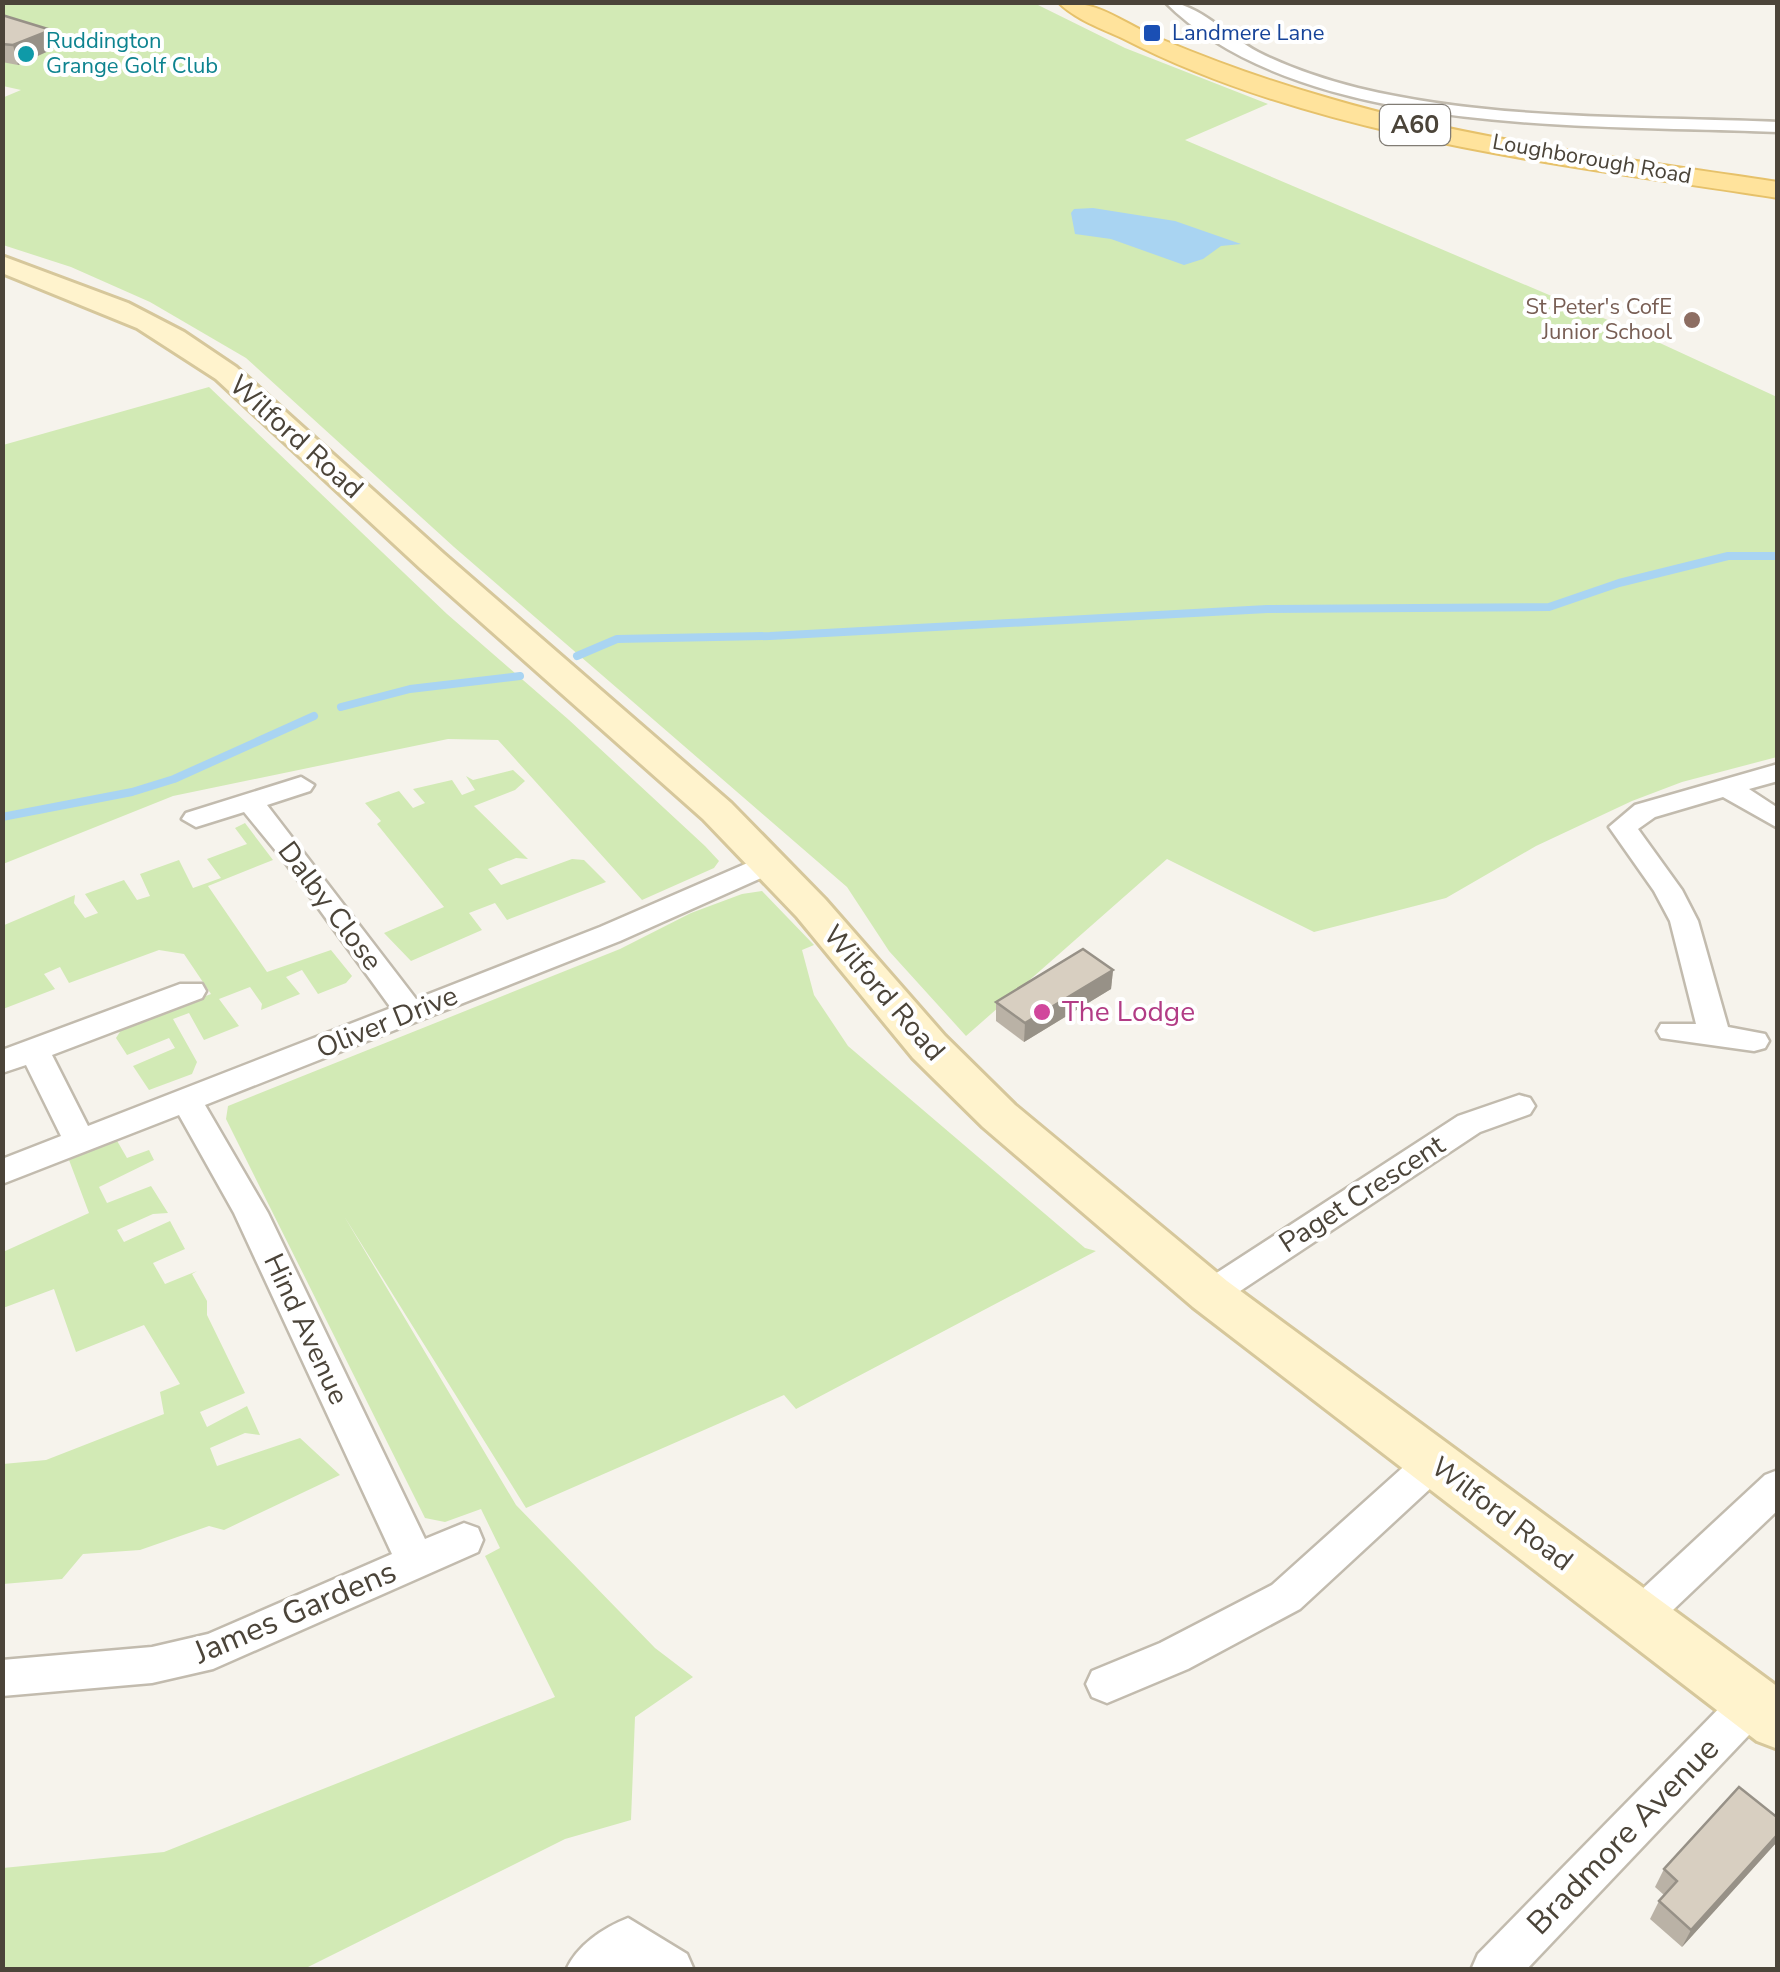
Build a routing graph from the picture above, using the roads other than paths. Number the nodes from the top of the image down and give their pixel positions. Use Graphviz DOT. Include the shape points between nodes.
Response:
graph roads {
  1 [pos="1070,2"];
  2 [pos="1172,2"];
  3 [pos="1778,126"];
  4 [pos="1778,190"];
  5 [pos="2,264"];
  6 [pos="1778,772"];
  7 [pos="300,785"];
  8 [pos="1730,789"];
  9 [pos="248,800"];
  10 [pos="196,819"];
  11 [pos="1778,820"];
  12 [pos="769,864"];
  13 [pos="192,991"];
  14 [pos="410,1013"];
  15 [pos="1672,1031"];
  16 [pos="1716,1036"];
  17 [pos="1754,1041"];
  18 [pos="34,1050"];
  19 [pos="2,1062"];
  20 [pos="187,1101"];
  21 [pos="1519,1106"];
  22 [pos="80,1142"];
  23 [pos="2,1172"];
  24 [pos="1210,1294"];
  25 [pos="1433,1463"];
  26 [pos="1778,1486"];
  27 [pos="464,1540"];
  28 [pos="416,1562"];
  29 [pos="1638,1617"];
  30 [pos="2,1678"];
  31 [pos="1107,1684"];
  32 [pos="1765,1713"];
  33 [pos="589,1970"];
  34 [pos="670,1970"];
  35 [pos="1494,1970"];
  1 -- 4 [label="main road, Loughborough Road / A60" via="1211,68 1348,109 1501,144"];
  2 -- 3 [label="street, Loughborough Road" via="1246,51 1351,90 1494,111"];
  5 -- 12 [label="main road, Wilford Road" via="120,309 199,351 717,810"];
  6 -- 8 [label="street"];
  7 -- 9 [label="street"];
  8 -- 11 [label="street"];
  8 -- 16 [label="street" via="1645,812 1626,822 1625,833 1684,921"];
  9 -- 10 [label="street"];
  9 -- 14 [label="street, Dalby Close"];
  12 -- 14 [label="street, Oliver Drive"];
  12 -- 24 [label="main road, Wilford Road" via="968,1088"];
  13 -- 18 [label="street"];
  14 -- 20 [label="street, Oliver Drive"];
  15 -- 16 [label="street"];
  16 -- 17 [label="street"];
  18 -- 19 [label="street"];
  18 -- 22 [label="street"];
  20 -- 22 [label="street, Oliver Drive"];
  20 -- 28 [label="street, Hind Avenue" via="251,1213"];
  21 -- 24 [label="street, Paget Crescent" via="1469,1124"];
  22 -- 23 [label="street, Oliver Drive"];
  24 -- 25 [label="main road, Wilford Road"];
  25 -- 29 [label="main road, Wilford Road"];
  25 -- 31 [label="street" via="1286,1597"];
  26 -- 29 [label="street"];
  27 -- 28 [label="street, James Gardens"];
  28 -- 30 [label="street, James Gardens" via="213,1651 152,1665"];
  29 -- 32 [label="main road, Wilford Road"];
  32 -- 35 [label="street, Bradmore Avenue"];
  33 -- 34 [label="street" via="628,1940"];
}
